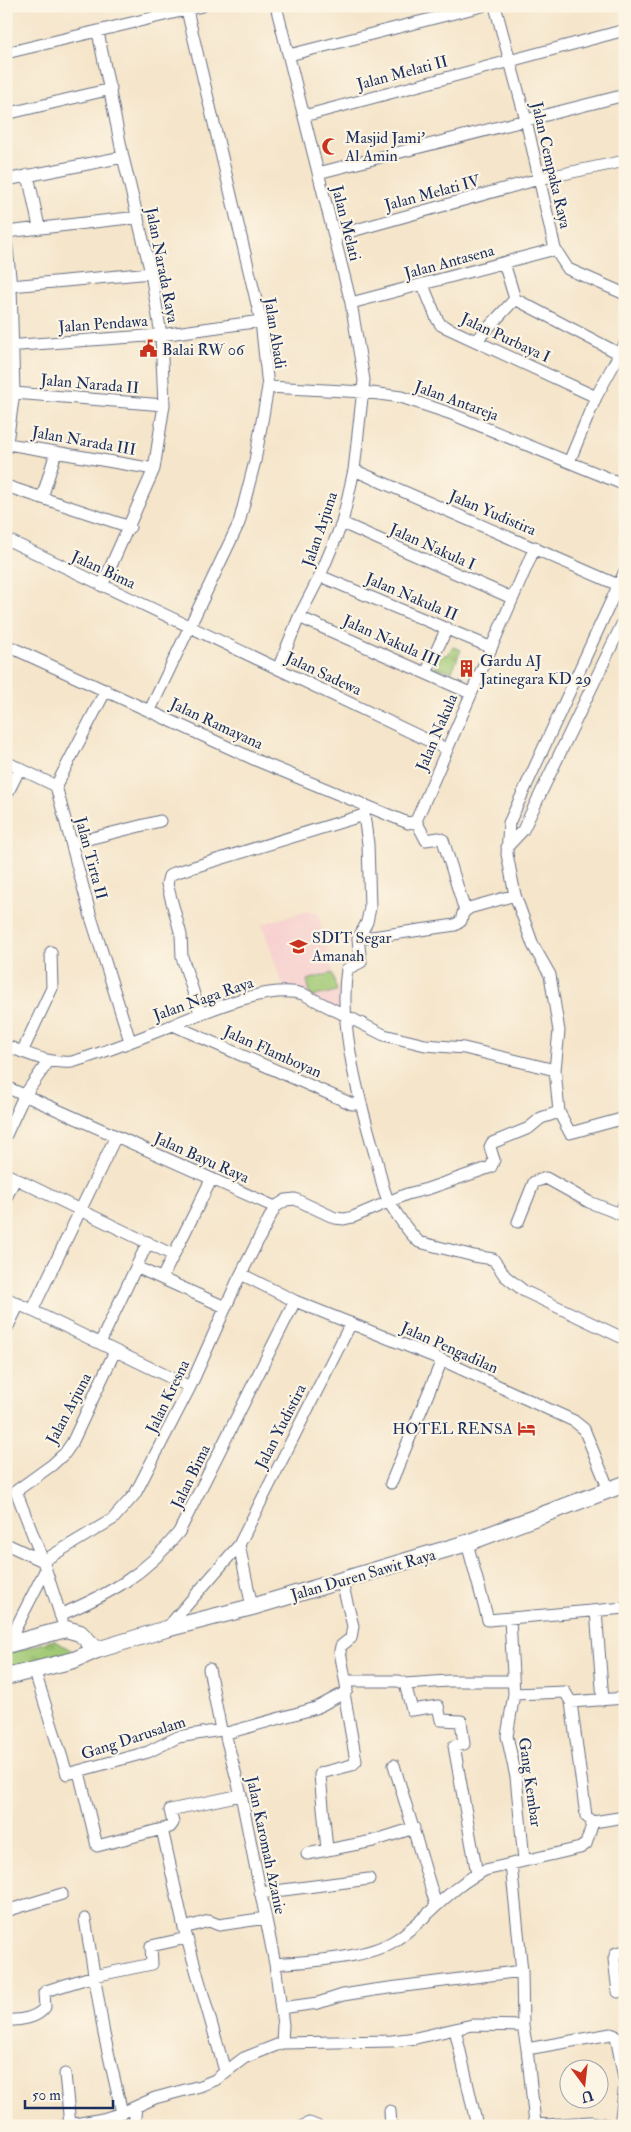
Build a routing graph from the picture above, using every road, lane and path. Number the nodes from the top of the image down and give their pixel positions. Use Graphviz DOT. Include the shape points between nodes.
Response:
graph roads {
  1 [pos="202,6"];
  2 [pos="276,6"];
  3 [pos="482,6"];
  4 [pos="495,6"];
  5 [pos="186,8"];
  6 [pos="625,30"];
  7 [pos="98,32"];
  8 [pos="6,53"];
  9 [pos="289,55"];
  10 [pos="509,60"];
  11 [pos="111,89"];
  12 [pos="625,95"];
  13 [pos="6,114"];
  14 [pos="304,116"];
  15 [pos="526,120"];
  16 [pos="124,157"];
  17 [pos="625,161"];
  18 [pos="318,173"];
  19 [pos="28,175"];
  20 [pos="539,179"];
  21 [pos="6,180"];
  22 [pos="138,217"];
  23 [pos="40,227"];
  24 [pos="6,232"];
  25 [pos="334,236"];
  26 [pos="6,238"];
  27 [pos="555,249"];
  28 [pos="504,263"];
  29 [pos="151,273"];
  30 [pos="423,285"];
  31 [pos="11,286"];
  32 [pos="625,294"];
  33 [pos="515,299"];
  34 [pos="351,303"];
  35 [pos="260,321"];
  36 [pos="161,336"];
  37 [pos="476,341"];
  38 [pos="10,346"];
  39 [pos="623,349"];
  40 [pos="268,387"];
  41 [pos="364,392"];
  42 [pos="14,393"];
  43 [pos="596,397"];
  44 [pos="164,405"];
  45 [pos="7,446"];
  46 [pos="56,452"];
  47 [pos="568,462"];
  48 [pos="154,469"];
  49 [pos="354,470"];
  50 [pos="625,485"];
  51 [pos="6,486"];
  52 [pos="42,498"];
  53 [pos="342,522"];
  54 [pos="130,527"];
  55 [pos="6,539"];
  56 [pos="534,547"];
  57 [pos="625,572"];
  58 [pos="320,576"];
  59 [pos="102,586"];
  60 [pos="622,586"];
  61 [pos="512,598"];
  62 [pos="299,617"];
  63 [pos="625,618"];
  64 [pos="189,626"];
  65 [pos="446,628"];
  66 [pos="6,645"];
  67 [pos="490,647"];
  68 [pos="278,669"];
  69 [pos="426,673"];
  70 [pos="106,690"];
  71 [pos="470,693"];
  72 [pos="150,710"];
  73 [pos="446,749"];
  74 [pos="6,762"];
  75 [pos="20,768"];
  76 [pos="56,786"];
  77 [pos="6,796"];
  78 [pos="365,810"];
  79 [pos="416,821"];
  80 [pos="160,822"];
  81 [pos="72,843"];
  82 [pos="507,847"];
  83 [pos="515,895"];
  84 [pos="465,911"];
  85 [pos="358,939"];
  86 [pos="51,952"];
  87 [pos="200,1012"];
  88 [pos="345,1017"];
  89 [pos="173,1025"];
  90 [pos="130,1041"];
  91 [pos="6,1046"];
  92 [pos="22,1052"];
  93 [pos="48,1062"];
  94 [pos="555,1070"];
  95 [pos="6,1087"];
  96 [pos="24,1096"];
  97 [pos="360,1104"];
  98 [pos="559,1112"];
  99 [pos="625,1118"];
  100 [pos="6,1135"];
  101 [pos="116,1136"];
  102 [pos="11,1177"];
  103 [pos="211,1180"];
  104 [pos="6,1198"];
  105 [pos="388,1200"];
  106 [pos="625,1202"];
  107 [pos="275,1207"];
  108 [pos="80,1209"];
  109 [pos="622,1216"];
  110 [pos="518,1222"];
  111 [pos="148,1242"];
  112 [pos="173,1255"];
  113 [pos="136,1267"];
  114 [pos="241,1274"];
  115 [pos="162,1278"];
  116 [pos="6,1298"];
  117 [pos="295,1301"];
  118 [pos="19,1304"];
  119 [pos="225,1307"];
  120 [pos="32,1310"];
  121 [pos="351,1323"];
  122 [pos="6,1330"];
  123 [pos="625,1339"];
  124 [pos="100,1343"];
  125 [pos="115,1351"];
  126 [pos="442,1360"];
  127 [pos="190,1387"];
  128 [pos="391,1483"];
  129 [pos="625,1484"];
  130 [pos="11,1489"];
  131 [pos="609,1490"];
  132 [pos="467,1543"];
  133 [pos="6,1544"];
  134 [pos="239,1545"];
  135 [pos="44,1565"];
  136 [pos="341,1579"];
  137 [pos="252,1607"];
  138 [pos="625,1608"];
  139 [pos="596,1611"];
  140 [pos="510,1619"];
  141 [pos="63,1622"];
  142 [pos="166,1629"];
  143 [pos="6,1645"];
  144 [pos="97,1650"];
  145 [pos="34,1669"];
  146 [pos="209,1669"];
  147 [pos="6,1677"];
  148 [pos="346,1681"];
  149 [pos="514,1681"];
  150 [pos="405,1684"];
  151 [pos="344,1693"];
  152 [pos="514,1694"];
  153 [pos="625,1698"];
  154 [pos="603,1700"];
  155 [pos="571,1702"];
  156 [pos="224,1732"];
  157 [pos="394,1765"];
  158 [pos="79,1772"];
  159 [pos="241,1795"];
  160 [pos="625,1817"];
  161 [pos="593,1822"];
  162 [pos="414,1828"];
  163 [pos="162,1829"];
  164 [pos="327,1850"];
  165 [pos="307,1854"];
  166 [pos="524,1860"];
  167 [pos="511,1864"];
  168 [pos="477,1874"];
  169 [pos="369,1879"];
  170 [pos="260,1893"];
  171 [pos="62,1894"];
  172 [pos="436,1905"];
  173 [pos="6,1911"];
  174 [pos="266,1918"];
  175 [pos="85,1919"];
  176 [pos="186,1933"];
  177 [pos="625,1952"];
  178 [pos="275,1964"];
  179 [pos="522,1971"];
  180 [pos="94,1976"];
  181 [pos="618,1992"];
  182 [pos="281,2008"];
  183 [pos="6,2020"];
  184 [pos="523,2026"];
  185 [pos="455,2029"];
  186 [pos="282,2043"];
  187 [pos="527,2049"];
  188 [pos="225,2072"];
  189 [pos="65,2074"];
  190 [pos="136,2107"];
  191 [pos="390,2111"];
  192 [pos="122,2113"];
  193 [pos="67,2125"];
  194 [pos="134,2126"];
  195 [pos="303,2126"];
  196 [pos="317,2126"];
  197 [pos="391,2126"];
  198 [pos="477,2126"];
  199 [pos="615,2126"];
  200 [pos="620,2126"];
  1 -- 5 [label="street"];
  2 -- 9 [label="street, Jalan Melati"];
  3 -- 9 [label="street"];
  4 -- 10 [label="street, Jalan Cempaka Raya"];
  5 -- 7 [label="street"];
  5 -- 35 [label="street, Jalan Abadi"];
  6 -- 10 [label="street, Jalan Melati II"];
  7 -- 8 [label="street"];
  7 -- 11 [label="street, Jalan Narada Raya"];
  9 -- 14 [label="street, Jalan Melati"];
  10 -- 14 [label="street, Jalan Melati II"];
  10 -- 15 [label="street, Jalan Cempaka Raya"];
  11 -- 13 [label="street"];
  11 -- 16 [label="street, Jalan Narada Raya"];
  12 -- 15 [label="street"];
  14 -- 18 [label="street, Jalan Melati"];
  15 -- 18 [label="street"];
  15 -- 20 [label="street, Jalan Cempaka Raya"];
  16 -- 19 [label="street"];
  16 -- 22 [label="street, Jalan Narada Raya"];
  17 -- 20 [label="street, Jalan Melati IV"];
  18 -- 25 [label="street, Jalan Melati"];
  19 -- 21 [label="street"];
  19 -- 23 [label="street"];
  20 -- 25 [label="street, Jalan Melati IV"];
  20 -- 27 [label="street, Jalan Cempaka Raya"];
  22 -- 23 [label="street"];
  22 -- 29 [label="street, Jalan Narada Raya"];
  23 -- 24 [label="street"];
  25 -- 34 [label="street, Jalan Melati"];
  26 -- 31 [label="street"];
  27 -- 28 [label="street, Jalan Antasena"];
  27 -- 32 [label="street, Jalan Cempaka Raya" via="568,269"];
  28 -- 30 [label="street, Jalan Antasena"];
  28 -- 33 [label="street"];
  29 -- 31 [label="street"];
  29 -- 36 [label="street, Jalan Narada Raya"];
  30 -- 34 [label="street, Jalan Antasena"];
  30 -- 37 [label="street, Jalan Purbaya I" via="442,325"];
  31 -- 38 [label="street"];
  33 -- 37 [label="street"];
  33 -- 39 [label="street"];
  34 -- 41 [label="street, Jalan Melati"];
  35 -- 36 [label="street, Jalan Pendawa"];
  35 -- 40 [label="street, Jalan Abadi"];
  36 -- 38 [label="street, Jalan Pendawa"];
  36 -- 44 [label="street, Jalan Narada Raya"];
  37 -- 43 [label="street, Jalan Purbaya I"];
  38 -- 42 [label="street"];
  39 -- 43 [label="street"];
  40 -- 41 [label="street, Jalan Antareja"];
  40 -- 64 [label="street, Jalan Abadi" via="255,461 239,523"];
  41 -- 47 [label="street, Jalan Antareja" via="401,397 449,413"];
  41 -- 49 [label="street, Jalan Arjuna"];
  42 -- 44 [label="street, Jalan Narada II"];
  42 -- 45 [label="street"];
  43 -- 47 [label="street"];
  44 -- 48 [label="street, Jalan Narada Raya"];
  45 -- 46 [label="street, Jalan Narada III"];
  46 -- 48 [label="street, Jalan Narada III"];
  46 -- 52 [label="street"];
  47 -- 50 [label="street, Jalan Antareja"];
  48 -- 54 [label="street, Jalan Narada Raya"];
  49 -- 53 [label="street, Jalan Arjuna"];
  49 -- 56 [label="street, Jalan Yudistira"];
  51 -- 52 [label="street"];
  52 -- 54 [label="street"];
  53 -- 58 [label="street, Jalan Arjuna"];
  53 -- 61 [label="street, Jalan Nakula I"];
  54 -- 59 [label="street, Jalan Narada Raya"];
  55 -- 59 [label="street, Jalan Bima"];
  56 -- 60 [label="street, Jalan Yudistira"];
  56 -- 61 [label="street, Jalan Nakula"];
  57 -- 60 [label="street"];
  58 -- 62 [label="street, Jalan Arjuna"];
  58 -- 65 [label="street, Jalan Nakula II"];
  59 -- 64 [label="street, Jalan Bima"];
  60 -- 82 [label="street" via="509,823"];
  61 -- 67 [label="street, Jalan Nakula"];
  62 -- 68 [label="street, Jalan Arjuna"];
  62 -- 69 [label="street, Jalan Nakula III"];
  63 -- 82 [label="street" via="523,830"];
  64 -- 68 [label="street, Jalan Sadewa"];
  64 -- 72 [label="street, Jalan Abadi"];
  65 -- 67 [label="street, Jalan Nakula II"];
  65 -- 69 [label="street"];
  66 -- 70 [label="street, Jalan Ramayana"];
  67 -- 71 [label="street, Jalan Nakula"];
  68 -- 73 [label="street, Jalan Sadewa"];
  69 -- 71 [label="street, Jalan Nakula III"];
  70 -- 72 [label="street, Jalan Ramayana"];
  70 -- 76 [label="street"];
  71 -- 73 [label="street, Jalan Nakula"];
  72 -- 78 [label="street, Jalan Ramayana"];
  73 -- 79 [label="street, Jalan Nakula"];
  74 -- 75 [label="street"];
  75 -- 76 [label="street"];
  75 -- 77 [label="street"];
  76 -- 81 [label="street, Jalan Tirta II"];
  78 -- 79 [label="street, Jalan Ramayana" via="408,823"];
  78 -- 85 [label="street" via="370,908"];
  78 -- 87 [label="street" via="170,876 167,884 181,935 182,957"];
  79 -- 84 [label="street" via="426,840 443,840"];
  80 -- 81 [label="street"];
  81 -- 90 [label="street, Jalan Tirta II" via="91,917"];
  82 -- 83 [label="street"];
  83 -- 84 [label="street"];
  83 -- 94 [label="street" via="533,946 550,975 559,1031"];
  84 -- 85 [label="street" via="461,921 455,925"];
  85 -- 88 [label="street" via="361,962 347,969"];
  86 -- 92 [label="street" via="52,988"];
  87 -- 88 [label="street, Jalan Naga Raya" via="264,994 295,992"];
  87 -- 89 [label="street, Jalan Naga Raya"];
  88 -- 94 [label="street, Jalan Naga Raya" via="384,1035 425,1045 464,1048"];
  88 -- 97 [label="street"];
  89 -- 90 [label="street, Jalan Naga Raya"];
  89 -- 97 [label="street, Jalan Flamboyan" via="352,1104"];
  90 -- 93 [label="street, Jalan Naga Raya" via="72,1062"];
  91 -- 92 [label="street, Jalan Naga Raya"];
  92 -- 93 [label="street, Jalan Naga Raya"];
  93 -- 96 [label="street"];
  94 -- 98 [label="street"];
  95 -- 96 [label="street, Jalan Bayu Raya"];
  96 -- 100 [label="street"];
  96 -- 101 [label="street, Jalan Bayu Raya"];
  97 -- 105 [label="street"];
  98 -- 99 [label="street" via="570,1133"];
  98 -- 105 [label="street" via="492,1142 494,1160 491,1168"];
  101 -- 103 [label="street, Jalan Bayu Raya"];
  101 -- 108 [label="street"];
  102 -- 104 [label="street"];
  102 -- 108 [label="street"];
  103 -- 107 [label="street, Jalan Bayu Raya"];
  103 -- 112 [label="street"];
  105 -- 107 [label="street" via="344,1219 295,1199 280,1202"];
  105 -- 123 [label="street" via="419,1242 493,1259 505,1276 524,1292"];
  106 -- 109 [label="street"];
  107 -- 114 [label="street, Jalan Kresna"];
  108 -- 111 [label="street"];
  108 -- 120 [label="street"];
  109 -- 110 [label="street" via="546,1178 534,1182"];
  111 -- 112 [label="street"];
  111 -- 113 [label="street"];
  112 -- 115 [label="street"];
  113 -- 115 [label="street"];
  113 -- 124 [label="street"];
  114 -- 117 [label="street, Jalan Pengadilan"];
  114 -- 119 [label="street, Jalan Kresna"];
  115 -- 119 [label="street"];
  116 -- 118 [label="street"];
  117 -- 121 [label="street, Jalan Pengadilan"];
  117 -- 141 [label="street, Jalan Bima" via="179,1532 165,1550 135,1577"];
  118 -- 120 [label="street"];
  118 -- 122 [label="street"];
  119 -- 127 [label="street, Jalan Kresna"];
  120 -- 124 [label="street"];
  121 -- 126 [label="street, Jalan Pengadilan"];
  121 -- 134 [label="street, Jalan Yudistira"];
  124 -- 125 [label="street"];
  125 -- 127 [label="street"];
  125 -- 130 [label="street, Jalan Arjuna" via="65,1453"];
  126 -- 128 [label="street"];
  126 -- 131 [label="street, Jalan Pengadilan" via="581,1425"];
  127 -- 135 [label="street, Jalan Kresna" via="146,1476 126,1506 113,1519"];
  129 -- 131 [label="street, Jalan Duren Sawit Raya"];
  130 -- 135 [label="street"];
  131 -- 132 [label="street, Jalan Duren Sawit Raya"];
  132 -- 136 [label="street, Jalan Duren Sawit Raya"];
  132 -- 140 [label="street" via="487,1619"];
  133 -- 135 [label="street"];
  134 -- 137 [label="street"];
  134 -- 142 [label="street, Jalan Yudistira"];
  135 -- 141 [label="street"];
  135 -- 143 [label="street"];
  136 -- 137 [label="street, Jalan Duren Sawit Raya"];
  136 -- 148 [label="street" via="353,1626 351,1638 340,1651"];
  137 -- 142 [label="street, Jalan Duren Sawit Raya"];
  138 -- 139 [label="street"];
  139 -- 140 [label="street"];
  139 -- 154 [label="street"];
  140 -- 149 [label="street, Gang Kembar"];
  141 -- 143 [label="street"];
  141 -- 144 [label="street"];
  142 -- 144 [label="street, Jalan Duren Sawit Raya"];
  144 -- 145 [label="street, Jalan Duren Sawit Raya" via="74,1660"];
  145 -- 147 [label="street, Jalan Duren Sawit Raya"];
  145 -- 158 [label="street, Gang Darusalam" via="66,1772"];
  146 -- 156 [label="street, Jalan Karomah Azanie"];
  148 -- 150 [label="street" via="399,1681"];
  148 -- 151 [label="street"];
  149 -- 150 [label="street"];
  149 -- 152 [label="street, Gang Kembar"];
  150 -- 168 [label="street" via="412,1710 438,1706 441,1720 460,1721 464,1744 454,1746"];
  151 -- 156 [label="street, Gang Darusalam" via="316,1708"];
  151 -- 164 [label="street" via="356,1760 352,1765 320,1774"];
  152 -- 155 [label="street" via="565,1692"];
  152 -- 166 [label="street, Gang Kembar" via="508,1736 516,1777"];
  153 -- 154 [label="street"];
  154 -- 155 [label="street"];
  155 -- 161 [label="street" via="586,1816"];
  156 -- 158 [label="street, Gang Darusalam" via="178,1737 148,1752"];
  156 -- 159 [label="street, Jalan Karomah Azanie"];
  157 -- 162 [label="street"];
  158 -- 163 [label="street" via="97,1846"];
  159 -- 163 [label="street" via="170,1810 173,1826"];
  159 -- 170 [label="street, Jalan Karomah Azanie"];
  160 -- 161 [label="street"];
  161 -- 166 [label="street" via="585,1846"];
  162 -- 164 [label="street"];
  162 -- 172 [label="street"];
  163 -- 176 [label="street"];
  164 -- 165 [label="street"];
  166 -- 167 [label="street"];
  167 -- 168 [label="street"];
  167 -- 179 [label="street"];
  168 -- 172 [label="street"];
  169 -- 170 [label="street"];
  170 -- 174 [label="street, Jalan Karomah Azanie"];
  171 -- 173 [label="street"];
  172 -- 178 [label="street" via="408,1931 386,1945 324,1960"];
  174 -- 176 [label="street" via="219,1925 209,1921"];
  174 -- 178 [label="street, Jalan Karomah Azanie"];
  175 -- 180 [label="street"];
  176 -- 180 [label="street" via="151,1946 152,1964"];
  176 -- 188 [label="street"];
  177 -- 181 [label="street" via="616,1953 614,1959"];
  178 -- 182 [label="street, Jalan Karomah Azanie"];
  179 -- 182 [label="street" via="374,1990"];
  179 -- 184 [label="street"];
  180 -- 183 [label="street" via="46,1990 45,2007 41,2012 22,2019"];
  180 -- 192 [label="street"];
  182 -- 186 [label="street, Jalan Karomah Azanie"];
  184 -- 185 [label="street" via="472,2025"];
  184 -- 187 [label="street"];
  185 -- 186 [label="street" via="392,2041"];
  185 -- 198 [label="street"];
  186 -- 188 [label="street" via="244,2058"];
  187 -- 199 [label="street" via="535,2123 590,2122"];
  187 -- 200 [label="street" via="611,2034 616,2036 625,2084"];
  188 -- 190 [label="street" via="200,2086 155,2098"];
  189 -- 193 [label="street"];
  190 -- 192 [label="street"];
  190 -- 194 [label="street"];
  191 -- 197 [label="street"];
  192 -- 193 [label="street"];
  195 -- 196 [label="street" via="310,2123"];
}
